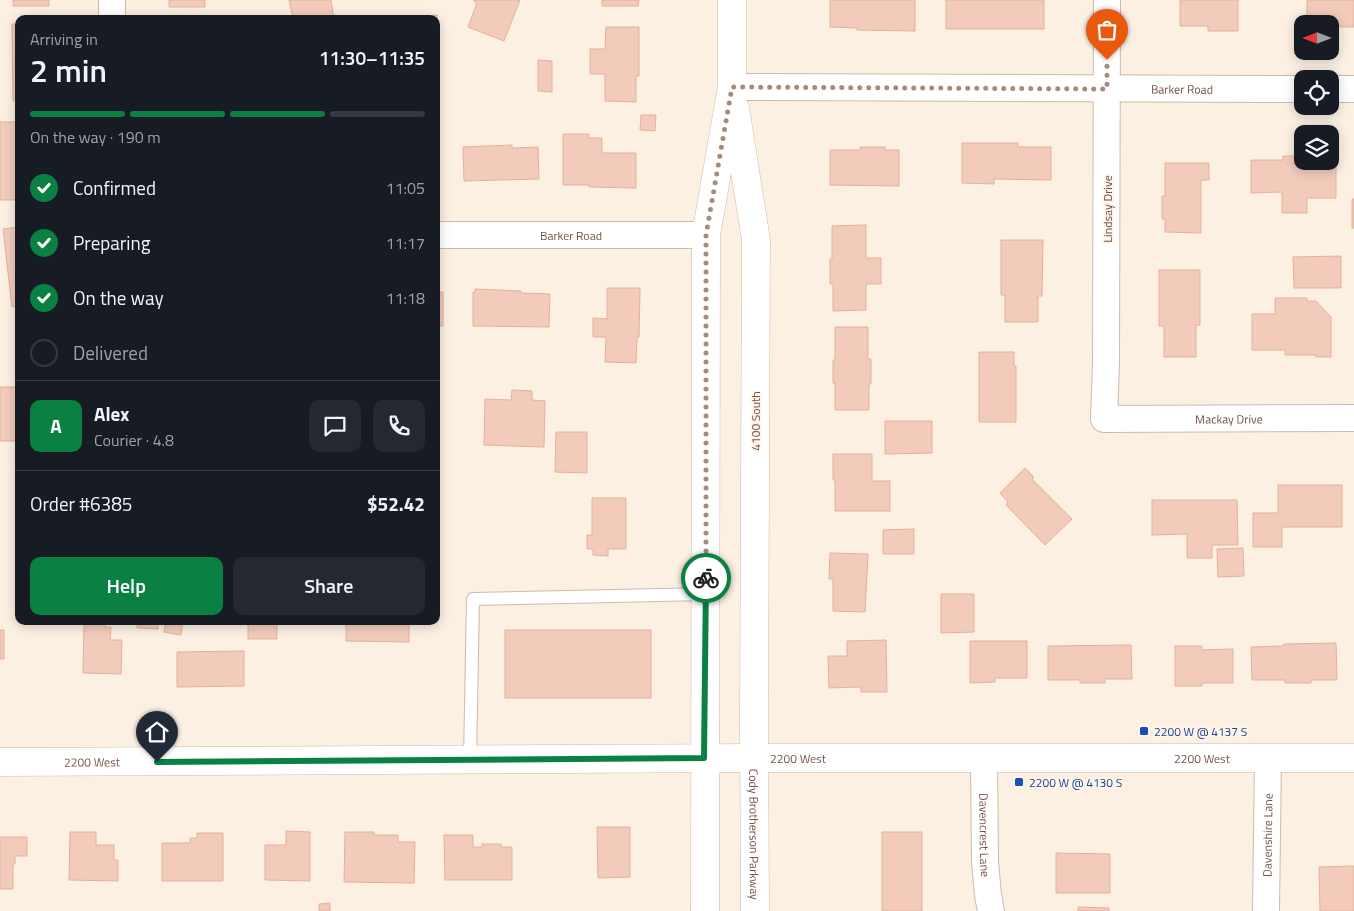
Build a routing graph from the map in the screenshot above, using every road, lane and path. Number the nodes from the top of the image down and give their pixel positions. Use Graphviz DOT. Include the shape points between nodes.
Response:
graph roads {
  1 [pos="112,0"];
  2 [pos="732,0"];
  3 [pos="1107,0"];
  4 [pos="112,15"];
  5 [pos="732,87"];
  6 [pos="1107,89"];
  7 [pos="1294,89"];
  8 [pos="1339,89"];
  9 [pos="1354,89"];
  10 [pos="440,235"];
  11 [pos="706,235"];
  12 [pos="1354,418"];
  13 [pos="1104,419"];
  14 [pos="706,594"];
  15 [pos="704,758"];
  16 [pos="754,758"];
  17 [pos="1268,758"];
  18 [pos="1354,758"];
  19 [pos="984,759"];
  20 [pos="470,760"];
  21 [pos="0,762"];
  22 [pos="705,911"];
  23 [pos="755,911"];
  24 [pos="991,911"];
  25 [pos="1266,911"];
  1 -- 4 [label="street"];
  2 -- 5 [label="main road, 4100 South"];
  3 -- 6 [label="street, Lindsay Drive"];
  5 -- 6 [label="street, Barker Road"];
  5 -- 11 [label="main road, 4100 South"];
  5 -- 16 [label="main road, 4100 South" via="756,240"];
  6 -- 7 [label="street, Barker Road"];
  6 -- 13 [label="street, Lindsay Drive"];
  8 -- 9 [label="street"];
  10 -- 11 [label="street, Barker Road"];
  11 -- 14 [label="main road, 4100 South"];
  12 -- 13 [label="street, Mackay Drive"];
  14 -- 15 [label="main road, 4100 South"];
  14 -- 20 [label="lane" via="472,599"];
  15 -- 16 [label="main road, 2200 West"];
  15 -- 20 [label="main road, 2200 West"];
  15 -- 22 [label="main road"];
  16 -- 19 [label="main road, 2200 West"];
  16 -- 23 [label="main road, Cody Brotherson Parkway"];
  17 -- 18 [label="main road, 2200 West"];
  17 -- 19 [label="main road, 2200 West"];
  17 -- 25 [label="street, Davenshire Lane"];
  19 -- 24 [label="street, Davencrest Lane" via="985,862"];
  20 -- 21 [label="main road, 2200 West"];
}
